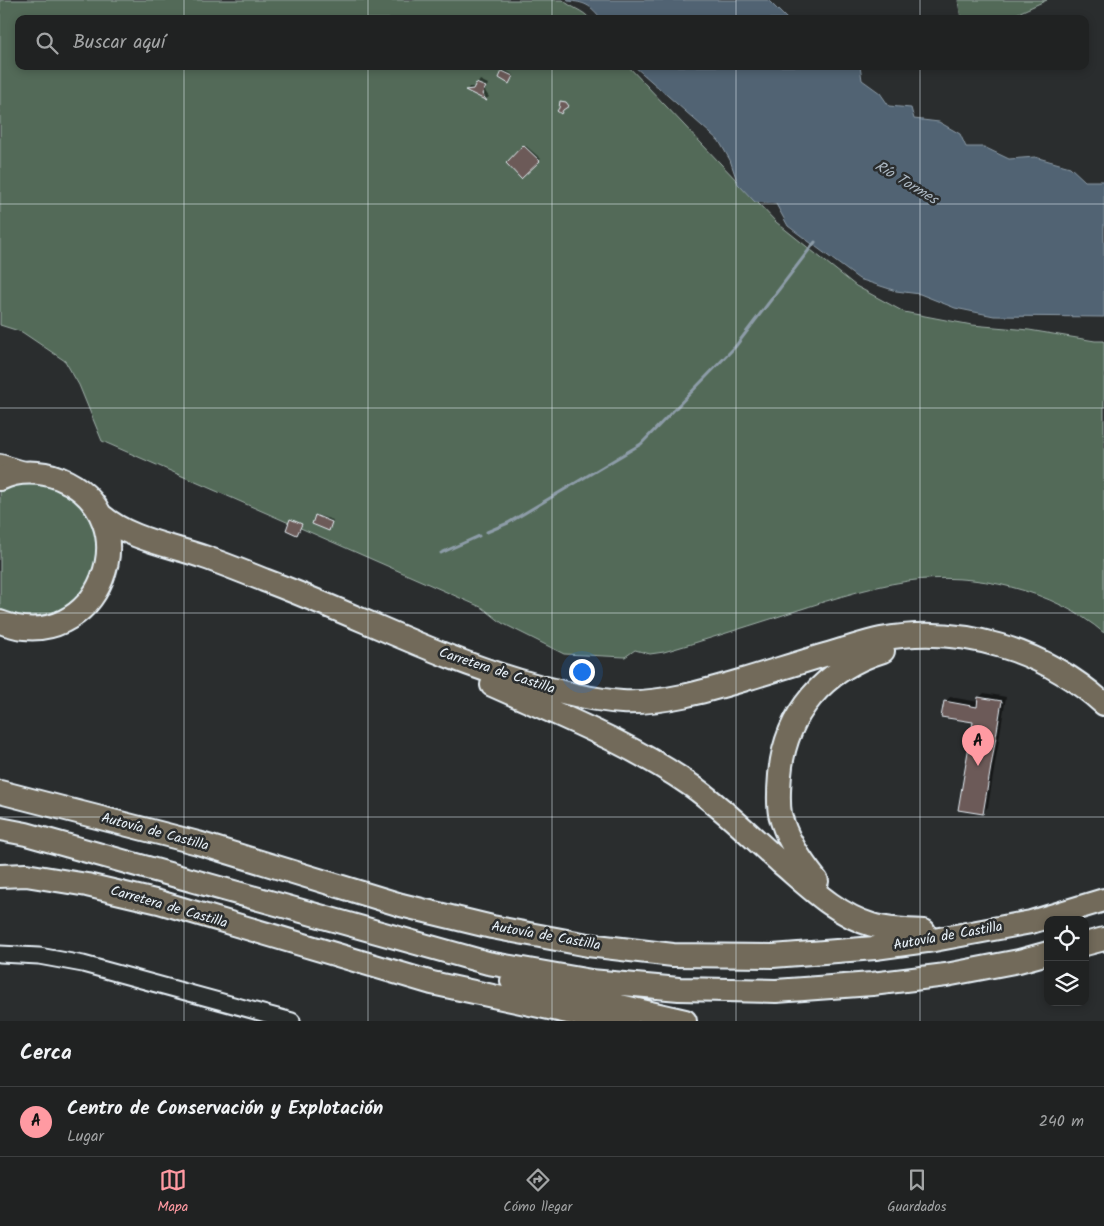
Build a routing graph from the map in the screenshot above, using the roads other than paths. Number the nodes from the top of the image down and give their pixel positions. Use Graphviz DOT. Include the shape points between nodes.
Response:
graph roads {
  1 [pos="0,464"];
  2 [pos="26,472"];
  3 [pos="0,479"];
  4 [pos="100,516"];
  5 [pos="343,612"];
  6 [pos="3,626"];
  7 [pos="1104,704"];
  8 [pos="1104,721"];
  9 [pos="0,792"];
  10 [pos="0,829"];
  11 [pos="0,876"];
  12 [pos="1104,889"];
  13 [pos="1104,900"];
  14 [pos="318,915"];
  15 [pos="1104,939"];
  16 [pos="1089,943"];
  17 [pos="0,954"];
  18 [pos="1044,954"];
  19 [pos="292,1021"];
  20 [pos="627,1021"];
  21 [pos="685,1021"];
  1 -- 2 [label="main road"];
  2 -- 3 [label="highway"];
  2 -- 4 [label="highway" via="49,474 70,483 88,497"];
  4 -- 5 [label="highway, Carretera de Castilla" via="132,535 204,558"];
  4 -- 6 [label="highway" via="107,534 109,554 97,592 84,607 68,619 50,626"];
  5 -- 7 [label="highway, Carretera de Castilla" via="514,680 572,695 622,702 651,701 712,689 880,639 925,635 958,636 1018,651 1055,668"];
  5 -- 12 [label="highway" via="462,672 616,740 646,757 692,786 727,814 809,888 846,914 870,924 894,930 934,932 1048,908"];
  8 -- 12 [label="highway" via="1056,682 1009,660 952,647 904,647 858,661 816,691 788,736 782,755 779,786 780,814 799,858 819,883 870,917 895,923 944,924"];
  9 -- 13 [label="highway, Autovía de Castilla" via="198,842 428,912 588,945 672,955 772,956 875,948 1031,922"];
  10 -- 14 [label="highway"];
  11 -- 20 [label="highway, Carretera de Castilla" via="26,875 87,885 159,902 432,983 577,1014"];
  14 -- 18 [label="highway" via="488,963 591,981 679,989 776,991 872,984 946,975"];
  14 -- 21 [label="highway" via="372,939 477,972"];
  15 -- 16 [label="highway"];
  17 -- 19 [label="street" via="39,956 83,964"];
}
